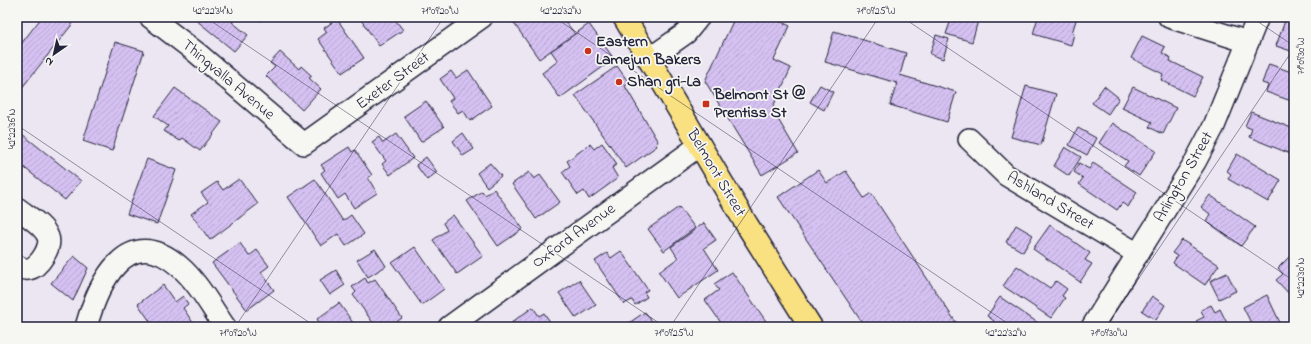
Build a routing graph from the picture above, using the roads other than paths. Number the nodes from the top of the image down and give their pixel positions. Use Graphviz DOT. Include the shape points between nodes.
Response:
graph roads {
  1 [pos="482,17"];
  2 [pos="624,17"];
  3 [pos="700,17"];
  4 [pos="1169,17"];
  5 [pos="1258,17"];
  6 [pos="156,19"];
  7 [pos="1248,42"];
  8 [pos="649,59"];
  9 [pos="969,139"];
  10 [pos="304,144"];
  11 [pos="700,145"];
  12 [pos="17,208"];
  13 [pos="1138,254"];
  14 [pos="17,266"];
  15 [pos="86,327"];
  16 [pos="225,327"];
  17 [pos="449,327"];
  18 [pos="811,327"];
  19 [pos="1092,327"];
  1 -- 10 [label="street, Exeter Street"];
  2 -- 8 [label="main road, Belmont Street"];
  3 -- 8 [label="street" via="686,34"];
  4 -- 7 [label="street"];
  5 -- 7 [label="street, Arlington Street"];
  6 -- 10 [label="street, Thingvalla Avenue"];
  7 -- 13 [label="street, Arlington Street" via="1214,126 1195,162"];
  8 -- 11 [label="main road, Belmont Street"];
  9 -- 13 [label="street, Ashland Street" via="1006,175"];
  11 -- 17 [label="street, Oxford Avenue"];
  11 -- 18 [label="main road, Belmont Street"];
  12 -- 14 [label="street" via="41,227 47,235 49,244 46,252 30,269"];
  13 -- 19 [label="street, Arlington Street"];
  15 -- 16 [label="street" via="97,294 108,274 125,256 144,252 161,255 179,266"];
}
